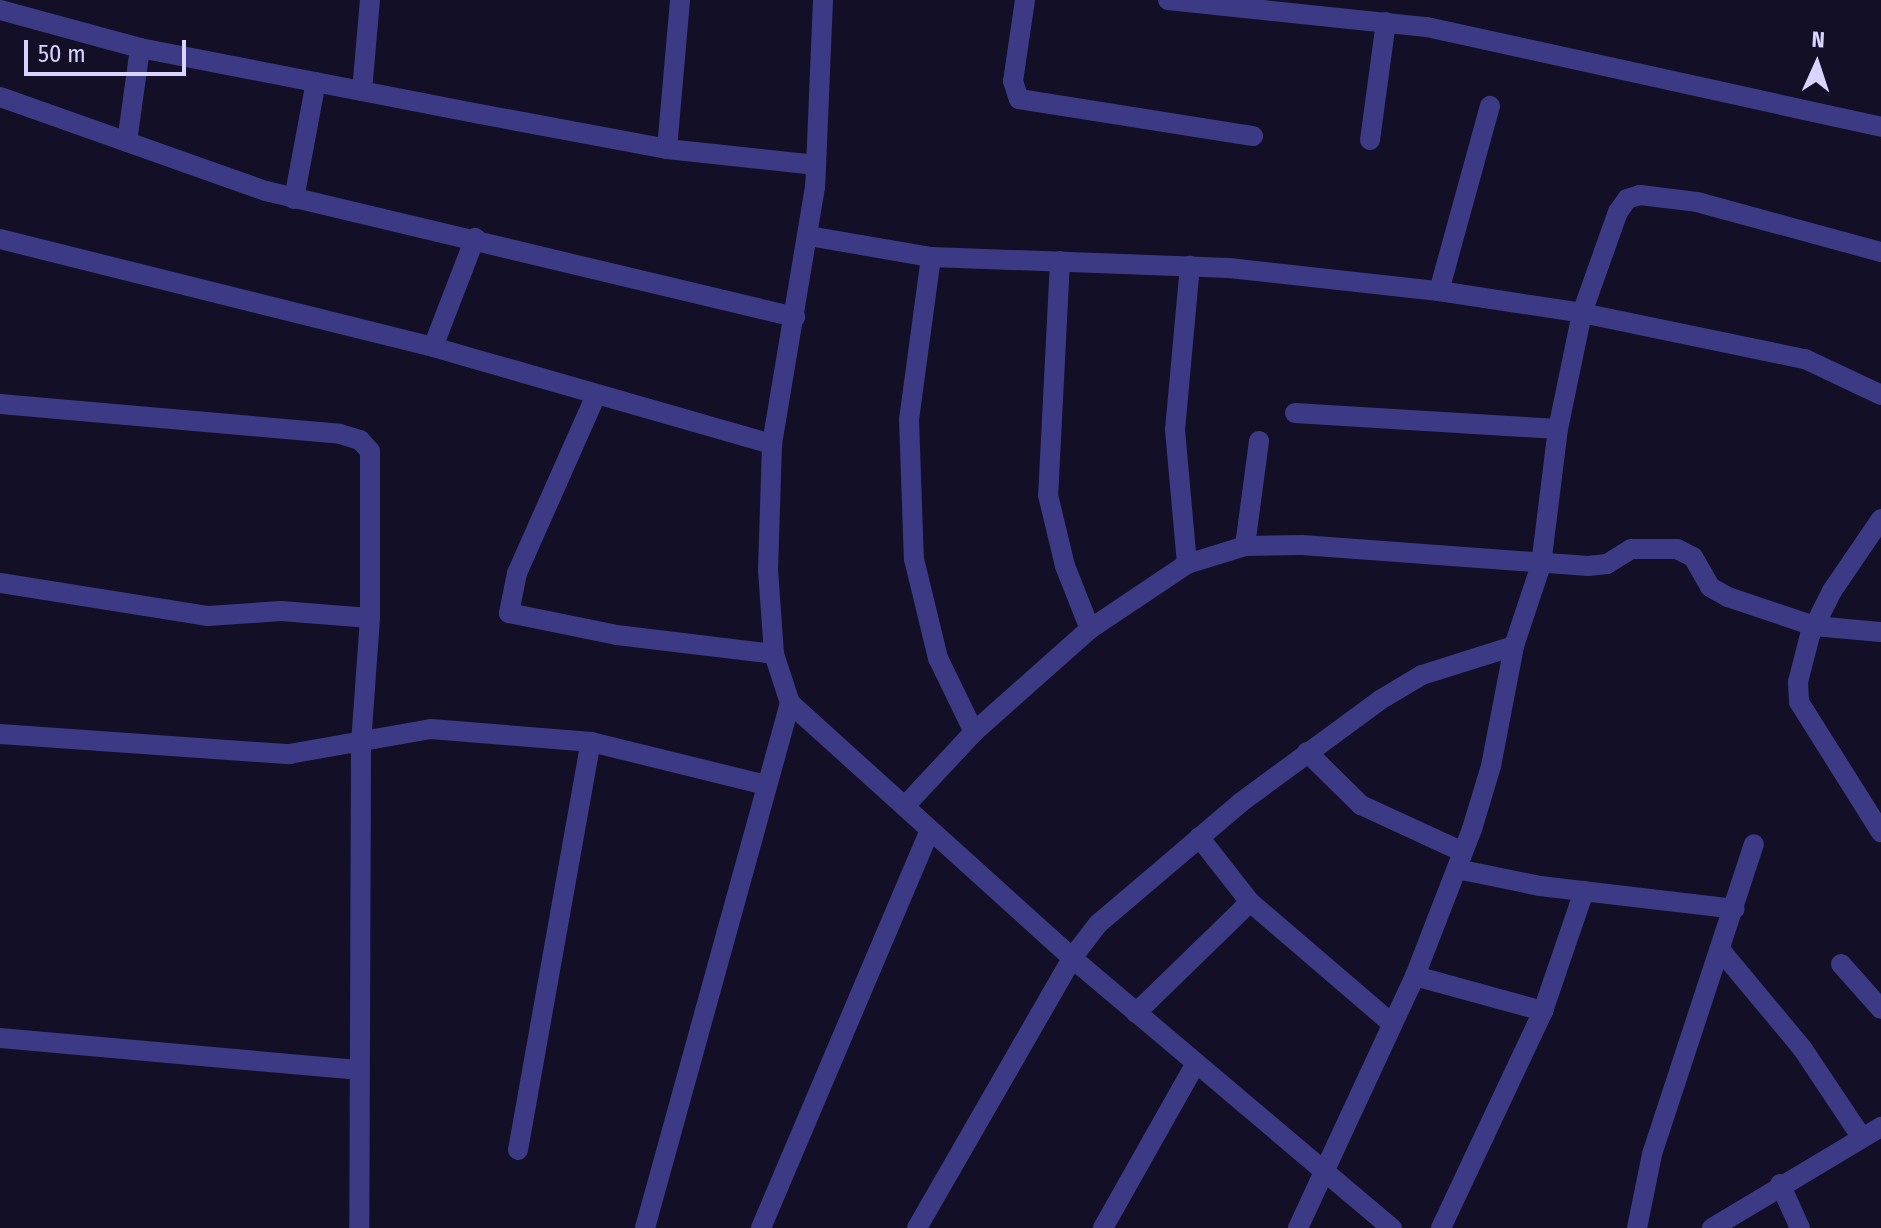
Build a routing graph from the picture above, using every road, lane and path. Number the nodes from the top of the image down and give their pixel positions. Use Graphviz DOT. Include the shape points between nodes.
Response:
graph roads {
  1 [pos="370,0"];
  2 [pos="680,0"];
  3 [pos="823,0"];
  4 [pos="1025,0"];
  5 [pos="1168,0"];
  6 [pos="13,8"];
  7 [pos="1386,22"];
  8 [pos="140,48"];
  9 [pos="316,82"];
  10 [pos="362,91"];
  11 [pos="0,97"];
  12 [pos="1490,106"];
  13 [pos="1881,127"];
  14 [pos="1253,136"];
  15 [pos="1370,140"];
  16 [pos="127,142"];
  17 [pos="667,149"];
  18 [pos="816,165"];
  19 [pos="294,199"];
  20 [pos="809,236"];
  21 [pos="475,238"];
  22 [pos="0,239"];
  23 [pos="1881,252"];
  24 [pos="931,257"];
  25 [pos="1060,261"];
  26 [pos="1190,266"];
  27 [pos="1439,291"];
  28 [pos="1582,313"];
  29 [pos="795,317"];
  30 [pos="433,347"];
  31 [pos="596,395"];
  32 [pos="1881,395"];
  33 [pos="0,404"];
  34 [pos="1295,413"];
  35 [pos="1558,429"];
  36 [pos="1259,441"];
  37 [pos="772,444"];
  38 [pos="1881,519"];
  39 [pos="1245,546"];
  40 [pos="1187,564"];
  41 [pos="1541,565"];
  42 [pos="0,583"];
  43 [pos="370,618"];
  44 [pos="1814,626"];
  45 [pos="1090,629"];
  46 [pos="1881,632"];
  47 [pos="1514,646"];
  48 [pos="774,654"];
  49 [pos="790,703"];
  50 [pos="974,732"];
  51 [pos="0,734"];
  52 [pos="591,742"];
  53 [pos="361,745"];
  54 [pos="1307,752"];
  55 [pos="766,785"];
  56 [pos="905,806"];
  57 [pos="930,830"];
  58 [pos="1881,832"];
  59 [pos="1199,837"];
  60 [pos="1754,844"];
  61 [pos="1460,860"];
  62 [pos="1584,891"];
  63 [pos="1250,902"];
  64 [pos="1735,909"];
  65 [pos="1722,952"];
  66 [pos="1072,958"];
  67 [pos="1841,964"];
  68 [pos="1415,976"];
  69 [pos="1881,1009"];
  70 [pos="1543,1011"];
  71 [pos="1136,1013"];
  72 [pos="1391,1023"];
  73 [pos="0,1038"];
  74 [pos="1196,1063"];
  75 [pos="358,1070"];
  76 [pos="1881,1127"];
  77 [pos="1862,1138"];
  78 [pos="518,1150"];
  79 [pos="1323,1172"];
  80 [pos="1780,1184"];
  81 [pos="359,1228"];
  82 [pos="645,1228"];
  83 [pos="761,1228"];
  84 [pos="917,1228"];
  85 [pos="1103,1228"];
  86 [pos="1298,1228"];
  87 [pos="1392,1228"];
  88 [pos="1441,1228"];
  89 [pos="1637,1228"];
  90 [pos="1712,1228"];
  91 [pos="1800,1228"];
  1 -- 10 [label="street"];
  2 -- 17 [label="street"];
  3 -- 18 [label="street"];
  4 -- 14 [label="street" via="1013,81 1019,99"];
  5 -- 7 [label="street"];
  6 -- 8 [label="street"];
  7 -- 13 [label="street" via="1488,39"];
  7 -- 15 [label="street"];
  8 -- 9 [label="street"];
  8 -- 16 [label="street"];
  9 -- 10 [label="street"];
  9 -- 19 [label="street"];
  10 -- 17 [label="street"];
  11 -- 16 [label="street"];
  12 -- 27 [label="street"];
  16 -- 19 [label="street"];
  17 -- 18 [label="street"];
  18 -- 20 [label="street"];
  19 -- 21 [label="street"];
  20 -- 24 [label="street"];
  20 -- 29 [label="street"];
  21 -- 29 [label="street"];
  21 -- 30 [label="street"];
  22 -- 30 [label="street"];
  23 -- 28 [label="street" via="1697,202 1640,195 1627,199 1618,212"];
  24 -- 25 [label="street"];
  24 -- 50 [label="street" via="909,419 914,559 938,658"];
  25 -- 26 [label="street"];
  25 -- 45 [label="street" via="1048,495 1065,566"];
  26 -- 27 [label="street"];
  26 -- 40 [label="street" via="1175,430"];
  27 -- 28 [label="street"];
  28 -- 32 [label="street" via="1805,359"];
  28 -- 35 [label="street"];
  29 -- 37 [label="street"];
  30 -- 31 [label="street"];
  31 -- 37 [label="street"];
  31 -- 48 [label="street" via="517,573 509,613 617,635"];
  33 -- 43 [label="street" via="360,440 373,465"];
  34 -- 35 [label="street"];
  35 -- 41 [label="street"];
  36 -- 39 [label="street"];
  37 -- 48 [label="street" via="768,570"];
  38 -- 44 [label="street"];
  39 -- 40 [label="street"];
  39 -- 41 [label="street" via="1302,545"];
  40 -- 45 [label="street"];
  41 -- 44 [label="street" via="1602,566 1631,549 1677,549 1693,557 1715,591"];
  41 -- 47 [label="street"];
  42 -- 43 [label="street" via="208,616 281,611"];
  43 -- 53 [label="street"];
  44 -- 46 [label="street"];
  44 -- 58 [label="street" via="1799,673 1799,702"];
  45 -- 50 [label="street"];
  47 -- 54 [label="street" via="1422,675"];
  47 -- 61 [label="street" via="1491,766"];
  48 -- 49 [label="street"];
  49 -- 55 [label="street"];
  49 -- 56 [label="street"];
  50 -- 56 [label="street"];
  51 -- 53 [label="street" via="289,754"];
  52 -- 53 [label="street" via="431,729"];
  52 -- 55 [label="street"];
  52 -- 78 [label="street"];
  53 -- 75 [label="street"];
  54 -- 59 [label="street"];
  54 -- 61 [label="street" via="1361,805"];
  55 -- 82 [label="street"];
  56 -- 57 [label="street"];
  57 -- 66 [label="street"];
  57 -- 83 [label="street"];
  59 -- 63 [label="street"];
  59 -- 66 [label="street" via="1098,924"];
  60 -- 64 [label="street"];
  61 -- 62 [label="street"];
  61 -- 68 [label="street"];
  62 -- 64 [label="street"];
  62 -- 70 [label="street"];
  63 -- 71 [label="street"];
  63 -- 72 [label="street"];
  64 -- 65 [label="street"];
  65 -- 77 [label="street" via="1802,1048"];
  65 -- 89 [label="street" via="1652,1154"];
  66 -- 71 [label="street"];
  66 -- 84 [label="street"];
  67 -- 69 [label="street"];
  68 -- 70 [label="street"];
  68 -- 72 [label="street"];
  70 -- 88 [label="street"];
  71 -- 74 [label="street"];
  72 -- 79 [label="street"];
  73 -- 75 [label="street"];
  74 -- 79 [label="street"];
  74 -- 85 [label="street"];
  75 -- 81 [label="street"];
  76 -- 77 [label="street"];
  77 -- 80 [label="street"];
  79 -- 86 [label="street"];
  79 -- 87 [label="street"];
  80 -- 90 [label="street"];
  80 -- 91 [label="street"];
}
